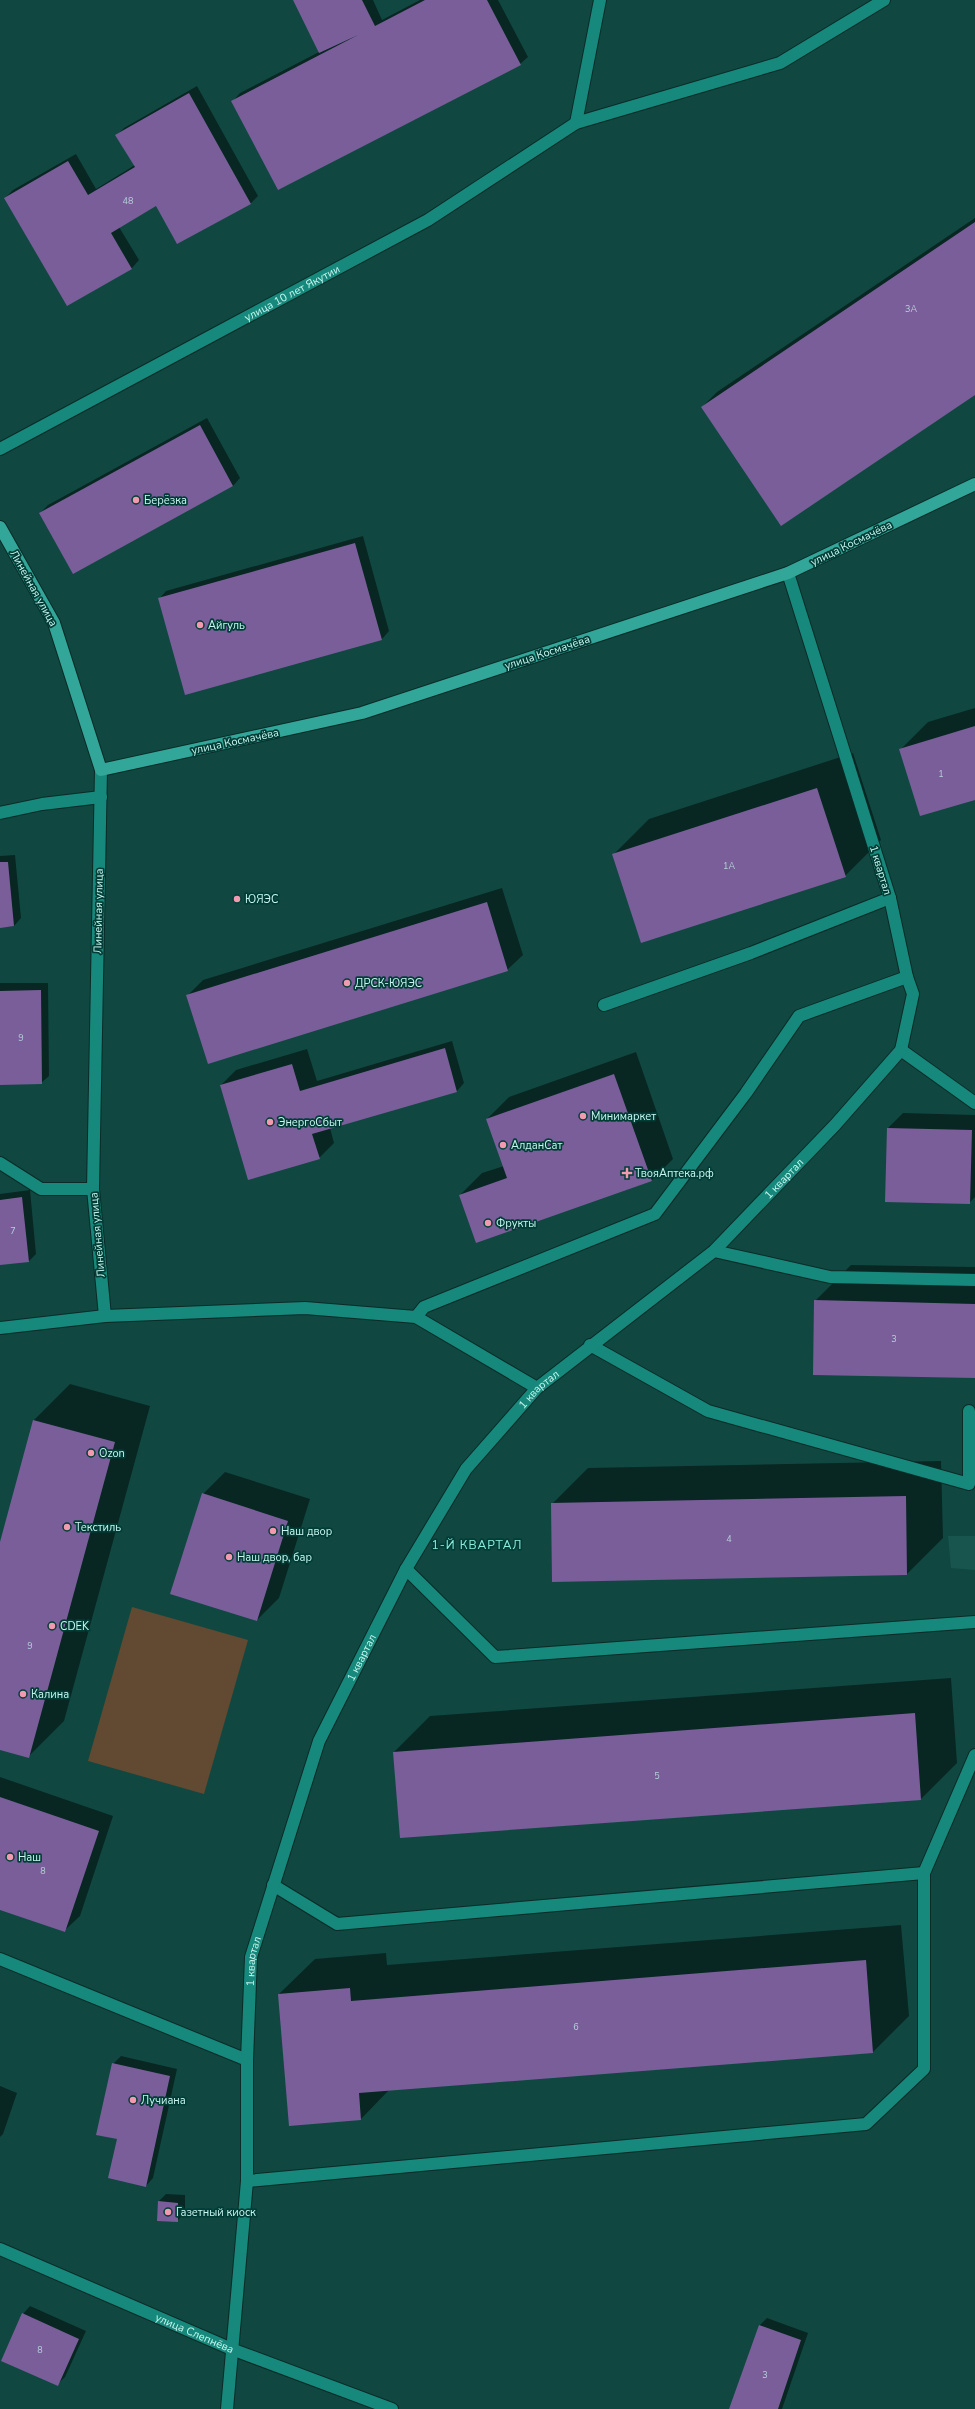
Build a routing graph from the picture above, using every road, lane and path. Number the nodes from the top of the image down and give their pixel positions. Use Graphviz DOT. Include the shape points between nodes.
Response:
graph roads {
  1 [pos="600,0"];
  2 [pos="884,0"];
  3 [pos="576,123"];
  4 [pos="0,448"];
  5 [pos="975,484"];
  6 [pos="0,527"];
  7 [pos="788,573"];
  8 [pos="101,770"];
  9 [pos="101,797"];
  10 [pos="0,813"];
  11 [pos="890,898"];
  12 [pos="907,978"];
  13 [pos="604,1005"];
  14 [pos="901,1050"];
  15 [pos="975,1103"];
  16 [pos="0,1163"];
  17 [pos="93,1189"];
  18 [pos="714,1251"];
  19 [pos="975,1280"];
  20 [pos="105,1316"];
  21 [pos="416,1317"];
  22 [pos="0,1328"];
  23 [pos="590,1345"];
  24 [pos="537,1388"];
  25 [pos="969,1411"];
  26 [pos="972,1485"];
  27 [pos="406,1569"];
  28 [pos="975,1622"];
  29 [pos="975,1755"];
  30 [pos="924,1873"];
  31 [pos="273,1885"];
  32 [pos="0,1959"];
  33 [pos="247,2060"];
  34 [pos="247,2181"];
  35 [pos="0,2249"];
  36 [pos="234,2350"];
  37 [pos="227,2409"];
  38 [pos="392,2409"];
  1 -- 3 [label="street"];
  2 -- 3 [label="street, улица 10 лет Якутии" via="780,63"];
  3 -- 4 [label="street, улица 10 лет Якутии" via="428,220"];
  5 -- 7 [label="main road, улица Космачёва"];
  6 -- 8 [label="main road, Линейная улица" via="54,623"];
  7 -- 8 [label="main road, улица Космачёва" via="362,713"];
  7 -- 11 [label="street, 1 квартал"];
  8 -- 9 [label="street, Линейная улица"];
  9 -- 10 [label="street" via="42,804"];
  9 -- 17 [label="street, Линейная улица"];
  11 -- 12 [label="street, 1 квартал"];
  11 -- 13 [label="street" via="751,953"];
  12 -- 14 [label="street, 1 квартал" via="913,994"];
  12 -- 21 [label="street" via="799,1016 746,1093 655,1214 424,1307"];
  14 -- 15 [label="street"];
  14 -- 18 [label="street, 1 квартал" via="835,1125"];
  16 -- 17 [label="street" via="41,1189"];
  17 -- 20 [label="street, Линейная улица"];
  18 -- 19 [label="street" via="830,1277"];
  18 -- 23 [label="street, 1 квартал"];
  20 -- 21 [label="street" via="305,1308"];
  20 -- 22 [label="street"];
  21 -- 24 [label="street"];
  23 -- 24 [label="street, 1 квартал"];
  23 -- 26 [label="street" via="708,1411"];
  24 -- 27 [label="street, 1 квартал" via="466,1469"];
  25 -- 26 [label="street"];
  27 -- 28 [label="street" via="495,1657"];
  27 -- 31 [label="street, 1 квартал" via="319,1741"];
  29 -- 30 [label="street"];
  30 -- 31 [label="street" via="337,1924"];
  30 -- 34 [label="street" via="924,2068 866,2124"];
  31 -- 33 [label="street, 1 квартал" via="251,1957"];
  32 -- 33 [label="street"];
  33 -- 34 [label="street, 1 квартал"];
  34 -- 36 [label="street, 1 квартал"];
  35 -- 36 [label="street, улица Слепнёва"];
  36 -- 37 [label="street, 1 квартал"];
  36 -- 38 [label="street, улица Слепнёва"];
}
